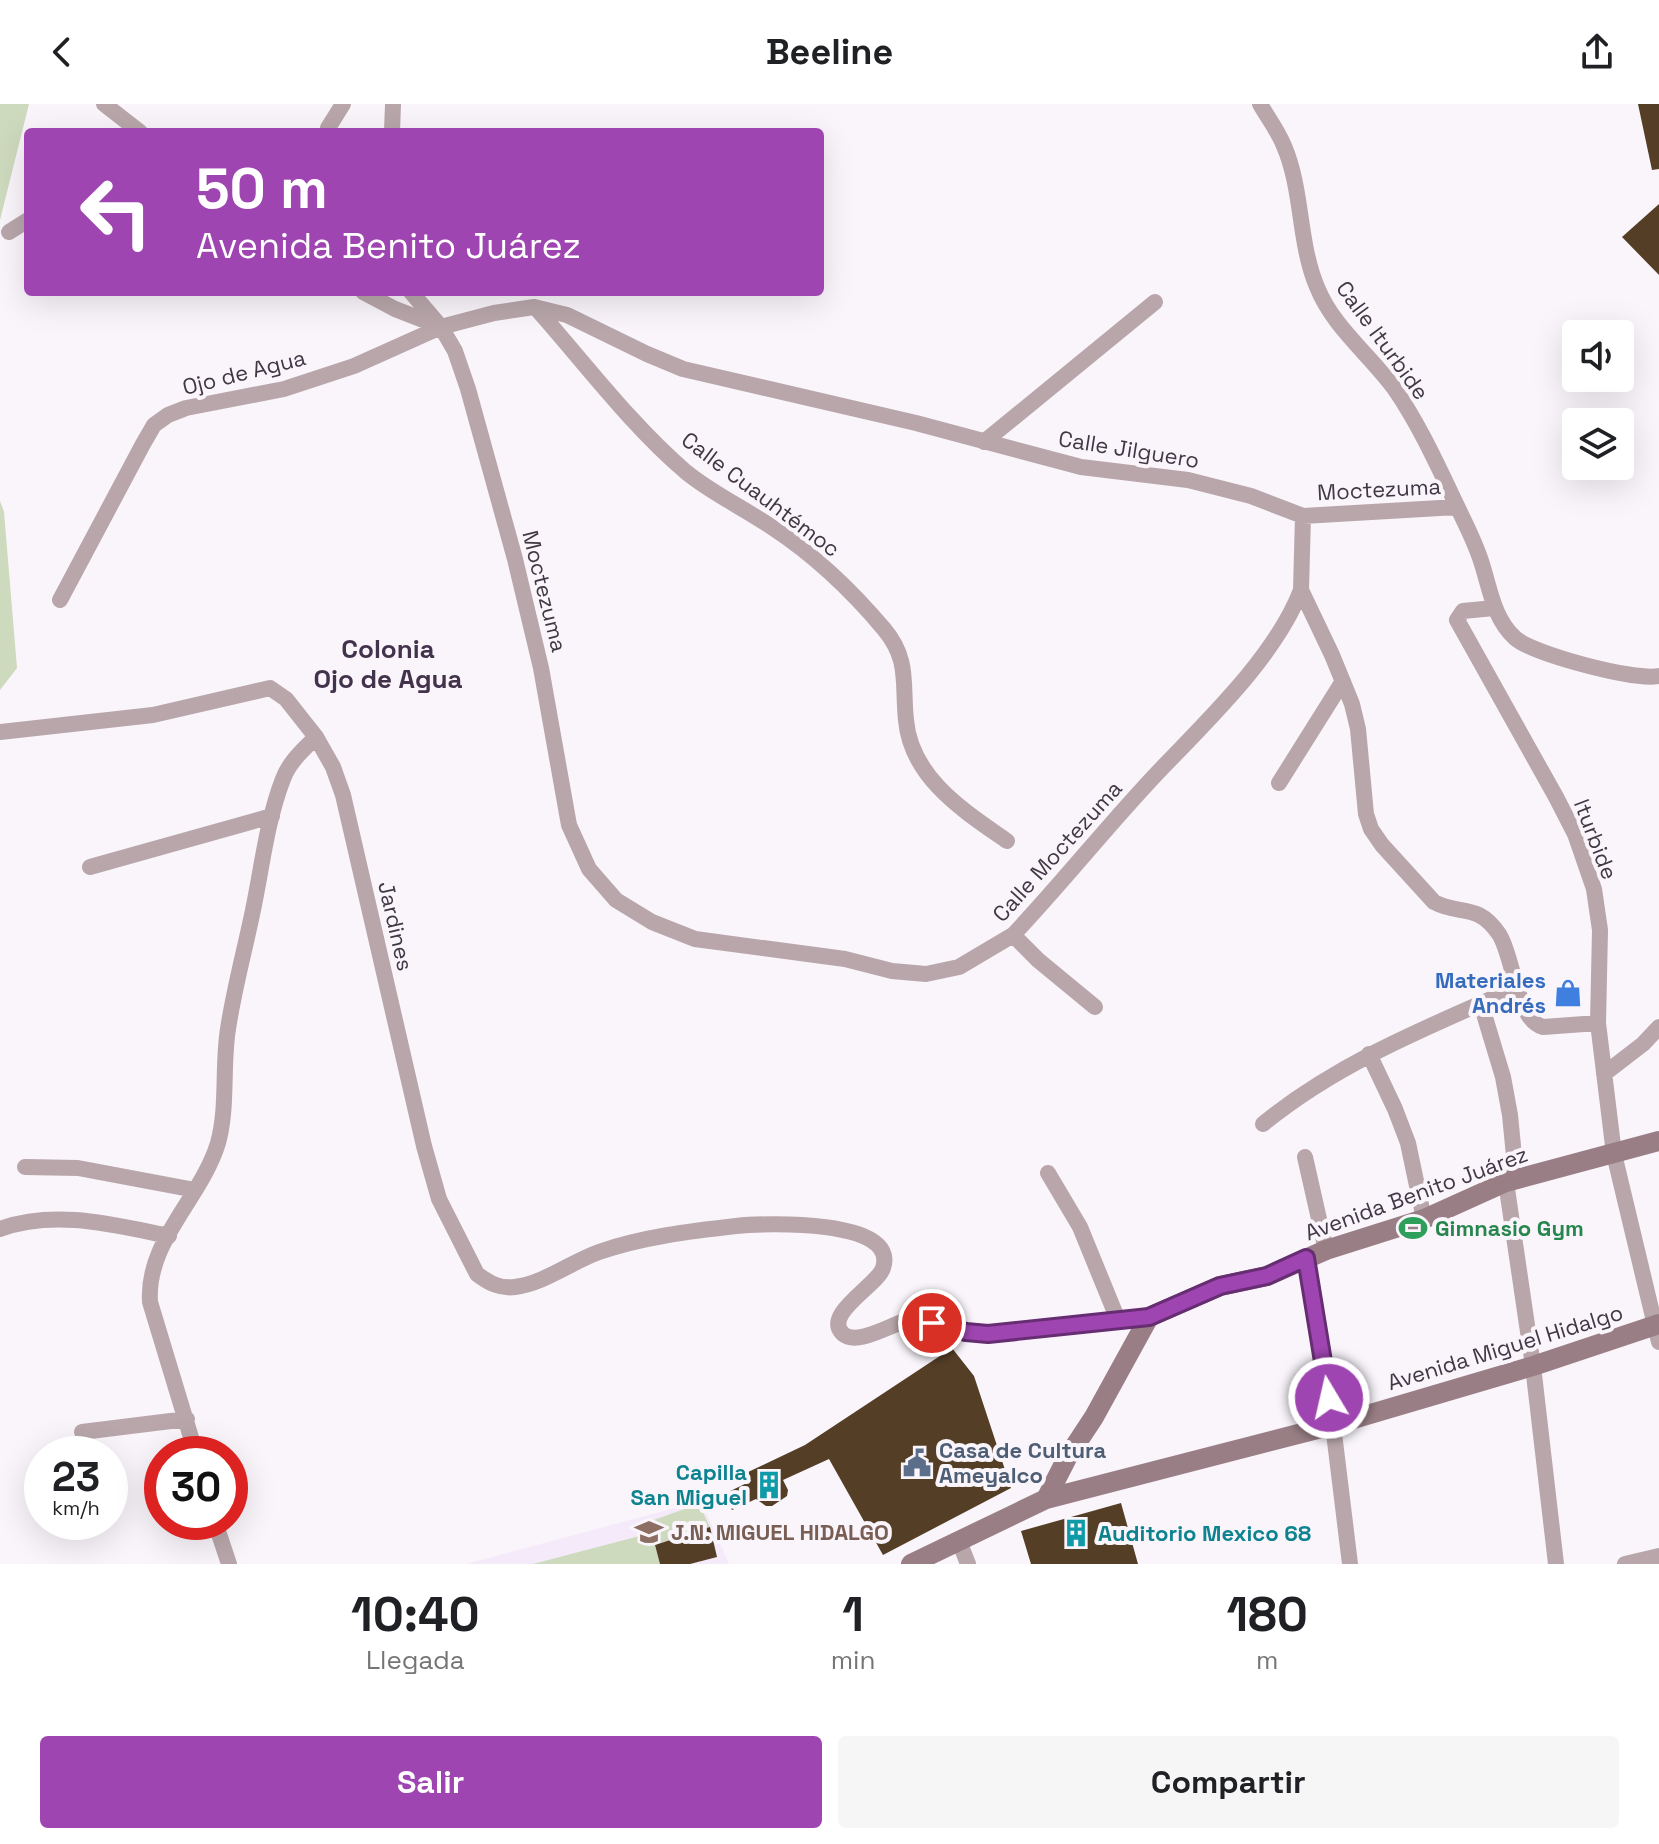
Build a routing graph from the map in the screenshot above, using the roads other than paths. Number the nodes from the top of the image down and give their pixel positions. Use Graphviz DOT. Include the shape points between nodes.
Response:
graph roads {
  1 [pos="104,104"];
  2 [pos="343,104"];
  3 [pos="393,104"];
  4 [pos="1260,104"];
  5 [pos="135,128"];
  6 [pos="328,128"];
  7 [pos="392,128"];
  8 [pos="24,223"];
  9 [pos="9,232"];
  10 [pos="371,296"];
  11 [pos="414,296"];
  12 [pos="1155,302"];
  13 [pos="534,307"];
  14 [pos="441,327"];
  15 [pos="984,442"];
  16 [pos="1457,507"];
  17 [pos="1303,516"];
  18 [pos="1301,590"];
  19 [pos="60,600"];
  20 [pos="1494,608"];
  21 [pos="1659,676"];
  22 [pos="1343,681"];
  23 [pos="0,732"];
  24 [pos="316,737"];
  25 [pos="1279,783"];
  26 [pos="272,816"];
  27 [pos="1007,841"];
  28 [pos="90,867"];
  29 [pos="589,869"];
  30 [pos="1013,935"];
  31 [pos="1516,988"];
  32 [pos="1481,1004"];
  33 [pos="1095,1007"];
  34 [pos="1598,1023"];
  35 [pos="1659,1027"];
  36 [pos="1369,1054"];
  37 [pos="1604,1074"];
  38 [pos="1263,1124"];
  39 [pos="1659,1141"];
  40 [pos="1614,1154"];
  41 [pos="1305,1157"];
  42 [pos="25,1167"];
  43 [pos="1048,1173"];
  44 [pos="1506,1182"];
  45 [pos="195,1190"];
  46 [pos="1424,1219"];
  47 [pos="0,1229"];
  48 [pos="169,1236"];
  49 [pos="1326,1250"];
  50 [pos="1306,1258"];
  51 [pos="1149,1317"];
  52 [pos="1118,1320"];
  53 [pos="1658,1330"];
  54 [pos="1533,1366"];
  55 [pos="187,1419"];
  56 [pos="1333,1425"];
  57 [pos="82,1432"];
  58 [pos="191,1436"];
  59 [pos="1046,1499"];
  60 [pos="221,1540"];
  61 [pos="959,1541"];
  62 [pos="1659,1556"];
  63 [pos="229,1564"];
  64 [pos="911,1564"];
  65 [pos="968,1564"];
  66 [pos="1350,1564"];
  67 [pos="1556,1564"];
  68 [pos="1625,1564"];
  1 -- 5 [label="street"];
  2 -- 6 [label="street"];
  3 -- 7 [label="street"];
  4 -- 16 [label="street, Calle Iturbide" via="1284,146 1317,287 1333,317 1393,387"];
  8 -- 9 [label="street"];
  10 -- 14 [label="street"];
  11 -- 14 [label="street, Moctezuma"];
  12 -- 15 [label="street"];
  13 -- 14 [label="street, Calle Jilguero"];
  13 -- 15 [label="street, Calle Jilguero" via="567,315 683,369"];
  13 -- 27 [label="street, Calle Cuauhtémoc" via="686,471 837,578 884,629 903,663 906,721 921,767 941,791"];
  14 -- 19 [label="street, Ojo de Agua" via="354,366 284,389 186,408 154,425"];
  14 -- 29 [label="street, Moctezuma" via="468,389 511,545 541,668 569,825"];
  15 -- 17 [label="street, Calle Jilguero" via="1081,467 1188,480"];
  16 -- 17 [label="street, Moctezuma"];
  16 -- 20 [label="street" via="1481,558"];
  17 -- 18 [label="street"];
  18 -- 22 [label="street"];
  18 -- 30 [label="street, Calle Moctezuma" via="1273,639 1211,720"];
  20 -- 21 [label="street" via="1516,639 1531,647 1613,673"];
  20 -- 34 [label="street, Iturbide" via="1463,611 1457,620 1580,848 1600,930"];
  22 -- 25 [label="street"];
  22 -- 31 [label="street" via="1358,729 1371,829 1426,895 1442,906 1481,915 1497,931"];
  23 -- 24 [label="street" via="153,715 270,688 286,699"];
  24 -- 26 [label="street" via="283,777"];
  24 -- 52 [label="street, Jardines" via="343,795 439,1199 477,1274 487,1282 519,1287 634,1242 739,1226 824,1226 863,1234 884,1256 876,1279 843,1310 838,1321 846,1337 859,1338 914,1318 988,1334"];
  26 -- 28 [label="street"];
  26 -- 45 [label="street" via="228,1027 218,1142"];
  29 -- 30 [label="street, Calle Moctezuma" via="616,900 695,939 845,959 892,971 926,974 959,967"];
  30 -- 33 [label="street"];
  31 -- 32 [label="street"];
  31 -- 34 [label="street" via="1536,1026"];
  32 -- 36 [label="street"];
  32 -- 44 [label="street" via="1510,1115 1514,1156"];
  34 -- 37 [label="street, Iturbide"];
  35 -- 37 [label="street"];
  36 -- 38 [label="street" via="1299,1095"];
  36 -- 46 [label="street" via="1408,1143"];
  37 -- 40 [label="street, Iturbide"];
  39 -- 40 [label="street, Avenida Benito Juárez"];
  40 -- 44 [label="street, Avenida Benito Juárez"];
  40 -- 53 [label="street, Iturbide"];
  41 -- 49 [label="street"];
  42 -- 45 [label="street" via="78,1168"];
  43 -- 52 [label="street" via="1080,1227"];
  44 -- 46 [label="street, Avenida Benito Juárez"];
  44 -- 54 [label="street"];
  45 -- 48 [label="street"];
  46 -- 49 [label="street, Avenida Benito Juárez"];
  47 -- 48 [label="street" via="53,1218"];
  48 -- 55 [label="street" via="149,1282 150,1302"];
  49 -- 50 [label="street, Avenida Benito Juárez"];
  50 -- 51 [label="street, Avenida Benito Juárez" via="1267,1276 1220,1286"];
  50 -- 56 [label="street"];
  51 -- 52 [label="street"];
  51 -- 59 [label="street"];
  53 -- 54 [label="street, Avenida Miguel Hidalgo"];
  54 -- 56 [label="street, Avenida Miguel Hidalgo"];
  54 -- 67 [label="street"];
  55 -- 57 [label="street"];
  55 -- 58 [label="street"];
  56 -- 59 [label="street, Avenida Miguel Hidalgo"];
  56 -- 66 [label="street"];
  59 -- 61 [label="street, Avenida Miguel Hidalgo"];
  60 -- 63 [label="street"];
  61 -- 64 [label="street, Avenida Miguel Hidalgo"];
  61 -- 65 [label="street"];
  62 -- 68 [label="street"];
}
